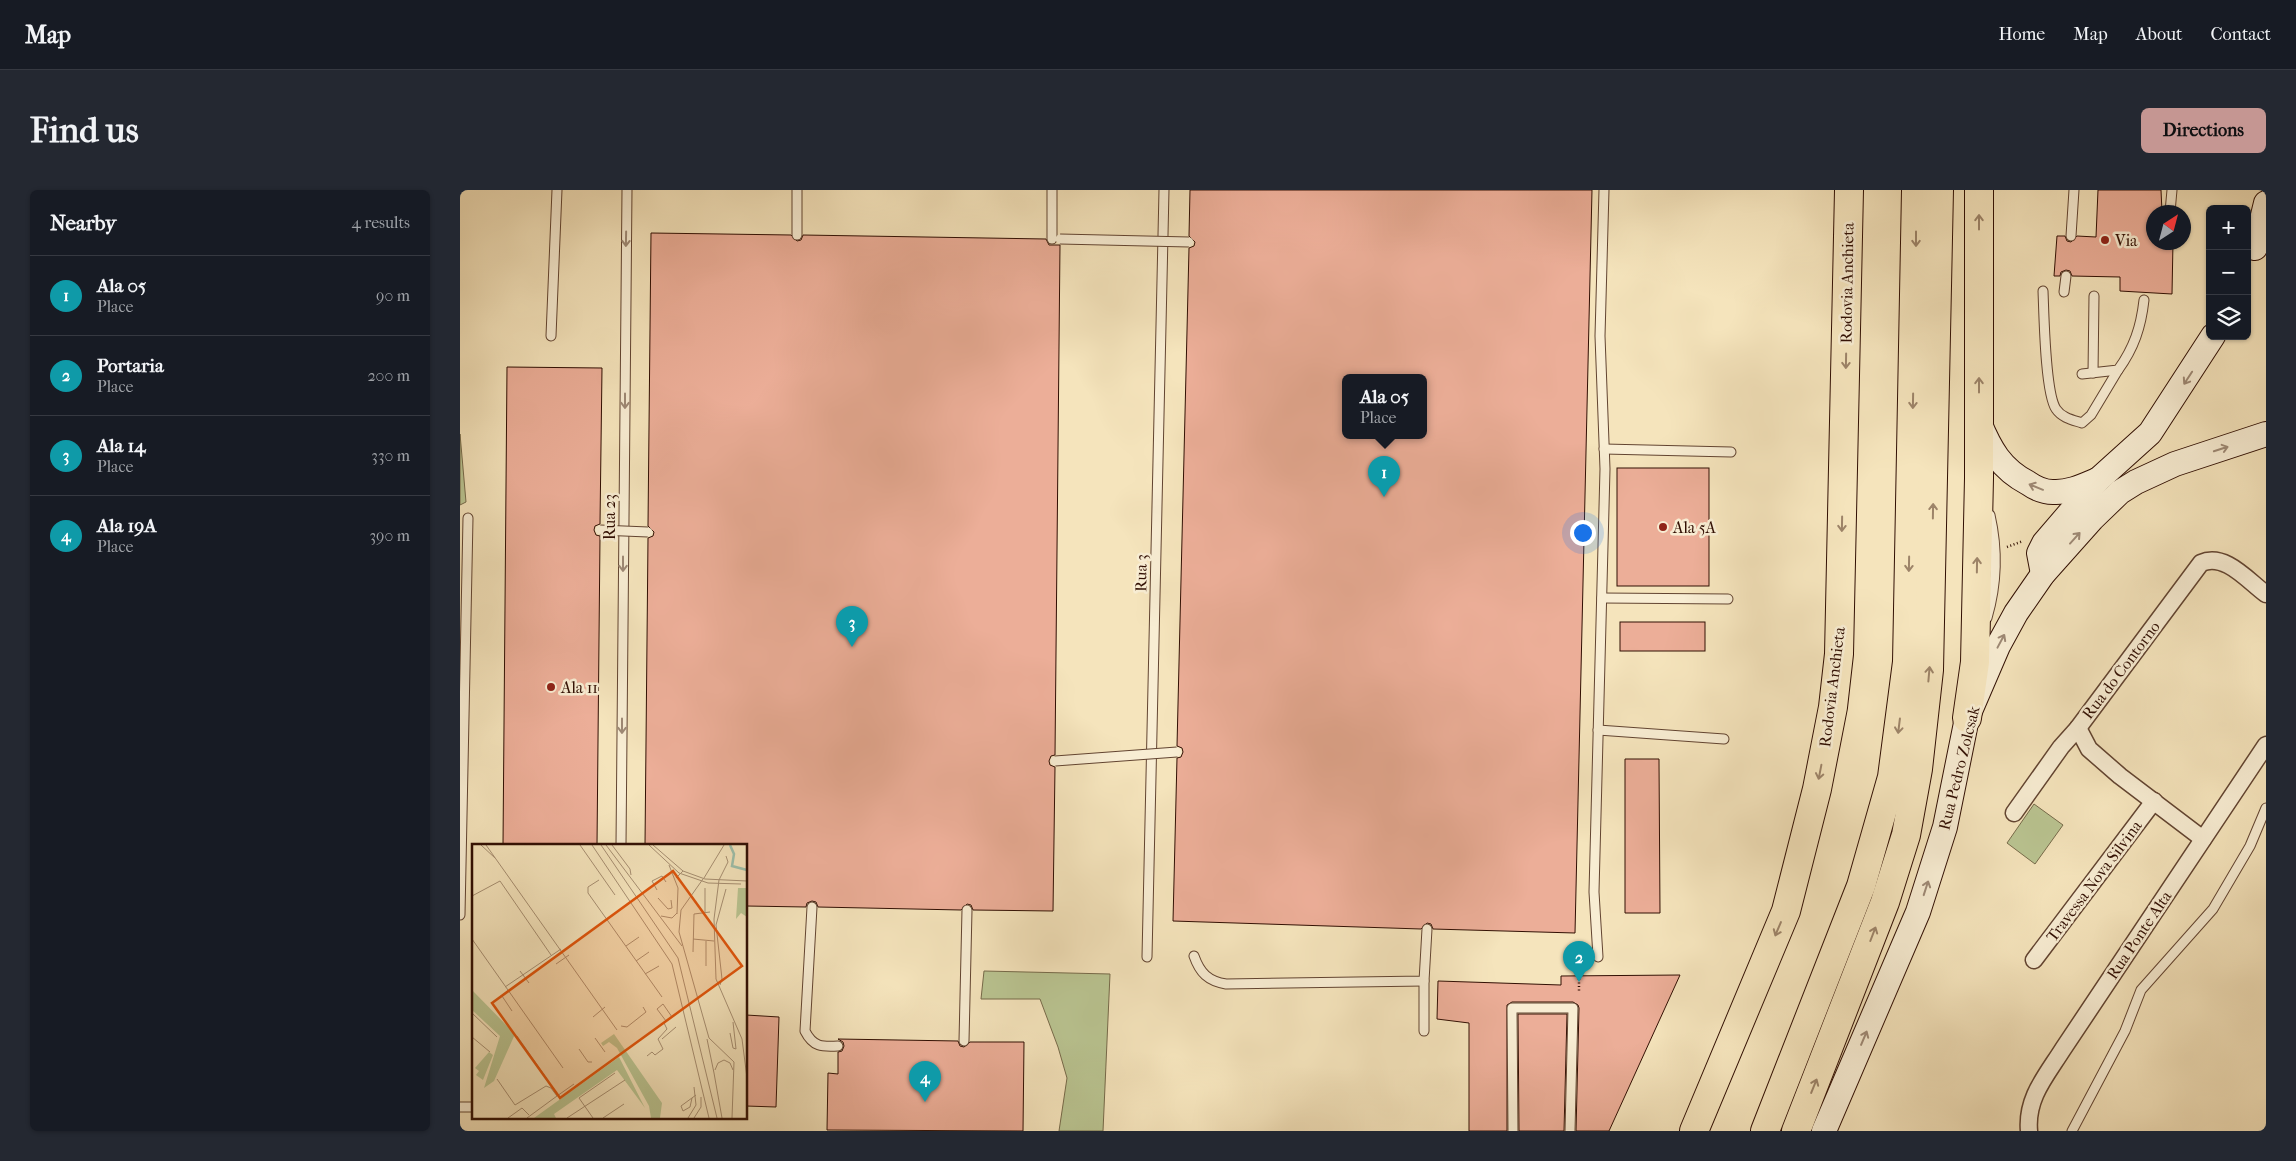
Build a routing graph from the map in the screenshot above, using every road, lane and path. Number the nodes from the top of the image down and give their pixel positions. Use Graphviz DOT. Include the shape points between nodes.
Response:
graph roads {
  1 [pos="557,190"];
  2 [pos="627,190"];
  3 [pos="797,190"];
  4 [pos="1052,190"];
  5 [pos="1164,190"];
  6 [pos="1604,190"];
  7 [pos="1849,190"];
  8 [pos="1916,190"];
  9 [pos="1939,190"];
  10 [pos="1979,190"];
  11 [pos="2074,190"];
  12 [pos="2172,190"];
  13 [pos="2266,203"];
  14 [pos="2171,205"];
  15 [pos="797,235"];
  16 [pos="2071,236"];
  17 [pos="1189,242"];
  18 [pos="2256,250"];
  19 [pos="2066,276"];
  20 [pos="2043,291"];
  21 [pos="2064,292"];
  22 [pos="2094,296"];
  23 [pos="2144,300"];
  24 [pos="551,336"];
  25 [pos="2211,340"];
  26 [pos="2118,370"];
  27 [pos="2093,373"];
  28 [pos="2082,374"];
  29 [pos="1979,420"];
  30 [pos="2150,434"];
  31 [pos="2266,434"];
  32 [pos="1604,448"];
  33 [pos="1731,452"];
  34 [pos="2175,464"];
  35 [pos="2099,479"];
  36 [pos="468,518"];
  37 [pos="600,530"];
  38 [pos="648,532"];
  39 [pos="2043,574"];
  40 [pos="2266,594"];
  41 [pos="1602,598"];
  42 [pos="1728,599"];
  43 [pos="1967,718"];
  44 [pos="2078,728"];
  45 [pos="1598,730"];
  46 [pos="1724,739"];
  47 [pos="2266,744"];
  48 [pos="1177,752"];
  49 [pos="1055,761"];
  50 [pos="2154,801"];
  51 [pos="2266,808"];
  52 [pos="2014,813"];
  53 [pos="2203,838"];
  54 [pos="621,844"];
  55 [pos="812,907"];
  56 [pos="967,910"];
  57 [pos="460,915"];
  58 [pos="1427,929"];
  59 [pos="1194,956"];
  60 [pos="1147,957"];
  61 [pos="1598,957"];
  62 [pos="1579,958"];
  63 [pos="2034,960"];
  64 [pos="1424,981"];
  65 [pos="1579,991"];
  66 [pos="1424,1031"];
  67 [pos="964,1042"];
  68 [pos="838,1046"];
  69 [pos="1513,1131"];
  70 [pos="1570,1131"];
  71 [pos="1694,1131"];
  72 [pos="1765,1131"];
  73 [pos="1796,1131"];
  74 [pos="1824,1131"];
  75 [pos="2029,1131"];
  76 [pos="2072,1131"];
  1 -- 24 [label="lane"];
  2 -- 54 [label="lane, Rua 23, one-way"];
  3 -- 15 [label="lane"];
  4 -- 17 [label="lane, bridge" via="1056,239"];
  5 -- 60 [label="lane, Rua 3"];
  6 -- 32 [label="lane" via="1600,336"];
  7 -- 71 [label="highway, Rodovia Anchieta, one-way" via="1839,654 1832,707 1817,789 1786,911"];
  8 -- 72 [label="highway, one-way" via="1907,662 1892,777 1861,886"];
  73 -- 9 [label="highway, one-way" via="1885,902 1906,835 1918,769 1930,670"];
  29 -- 10 [label="highway, one-way"];
  11 -- 16 [label="lane"];
  12 -- 14 [label="lane"];
  13 -- 18 [label="main road"];
  19 -- 21 [label="lane"];
  20 -- 26 [label="lane" via="2050,391 2056,409 2068,420 2082,423 2091,415"];
  22 -- 27 [label="lane"];
  23 -- 26 [label="lane" via="2140,330 2131,352"];
  25 -- 30 [label="main road, one-way"];
  26 -- 27 [label="lane"];
  27 -- 28 [label="lane"];
  35 -- 29 [label="main road, one-way" via="2065,491 2035,488 1998,460"];
  43 -- 29 [label="highway, one-way" via="1975,662"];
  30 -- 34 [label="main road" via="2158,453"];
  30 -- 35 [label="main road"];
  34 -- 31 [label="main road, Rua Pedro Zolcsak, one-way"];
  32 -- 33 [label="lane"];
  32 -- 41 [label="lane"];
  39 -- 34 [label="main road, Rua Pedro Zolcsak, one-way" via="2120,492"];
  35 -- 39 [label="main road" via="2044,543 2039,553"];
  36 -- 57 [label="lane"];
  37 -- 38 [label="lane, bridge"];
  43 -- 39 [label="main road, Rua Pedro Zolcsak, one-way" via="1998,646"];
  40 -- 44 [label="street, Rua do Contorno" via="2223,561 2208,559 2201,563"];
  41 -- 42 [label="lane"];
  41 -- 45 [label="lane"];
  74 -- 43 [label="main road, Rua Pedro Zolcsak, one-way" via="1918,912 1945,826"];
  44 -- 50 [label="street, Rua do Contorno" via="2089,749"];
  44 -- 52 [label="street"];
  45 -- 46 [label="lane"];
  45 -- 61 [label="lane" via="1594,892"];
  47 -- 53 [label="street, Rua Ponte Alta"];
  48 -- 49 [label="lane, bridge"];
  50 -- 53 [label="street, Rua do Contorno"];
  50 -- 63 [label="street, Travessa Nova Silvina"];
  51 -- 76 [label="lane" via="2250,846 2213,909 2141,990 2124,1031"];
  53 -- 75 [label="street, Rua Ponte Alta" via="2033,1097 2028,1118"];
  55 -- 68 [label="lane" via="805,1031 818,1046"];
  56 -- 67 [label="lane"];
  58 -- 64 [label="lane"];
  59 -- 64 [label="lane" via="1198,969 1207,978 1226,984"];
  62 -- 65 [label="path"];
  64 -- 66 [label="lane"];
  69 -- 70 [label="lane" via="1512,1008 1573,1008"];
}
